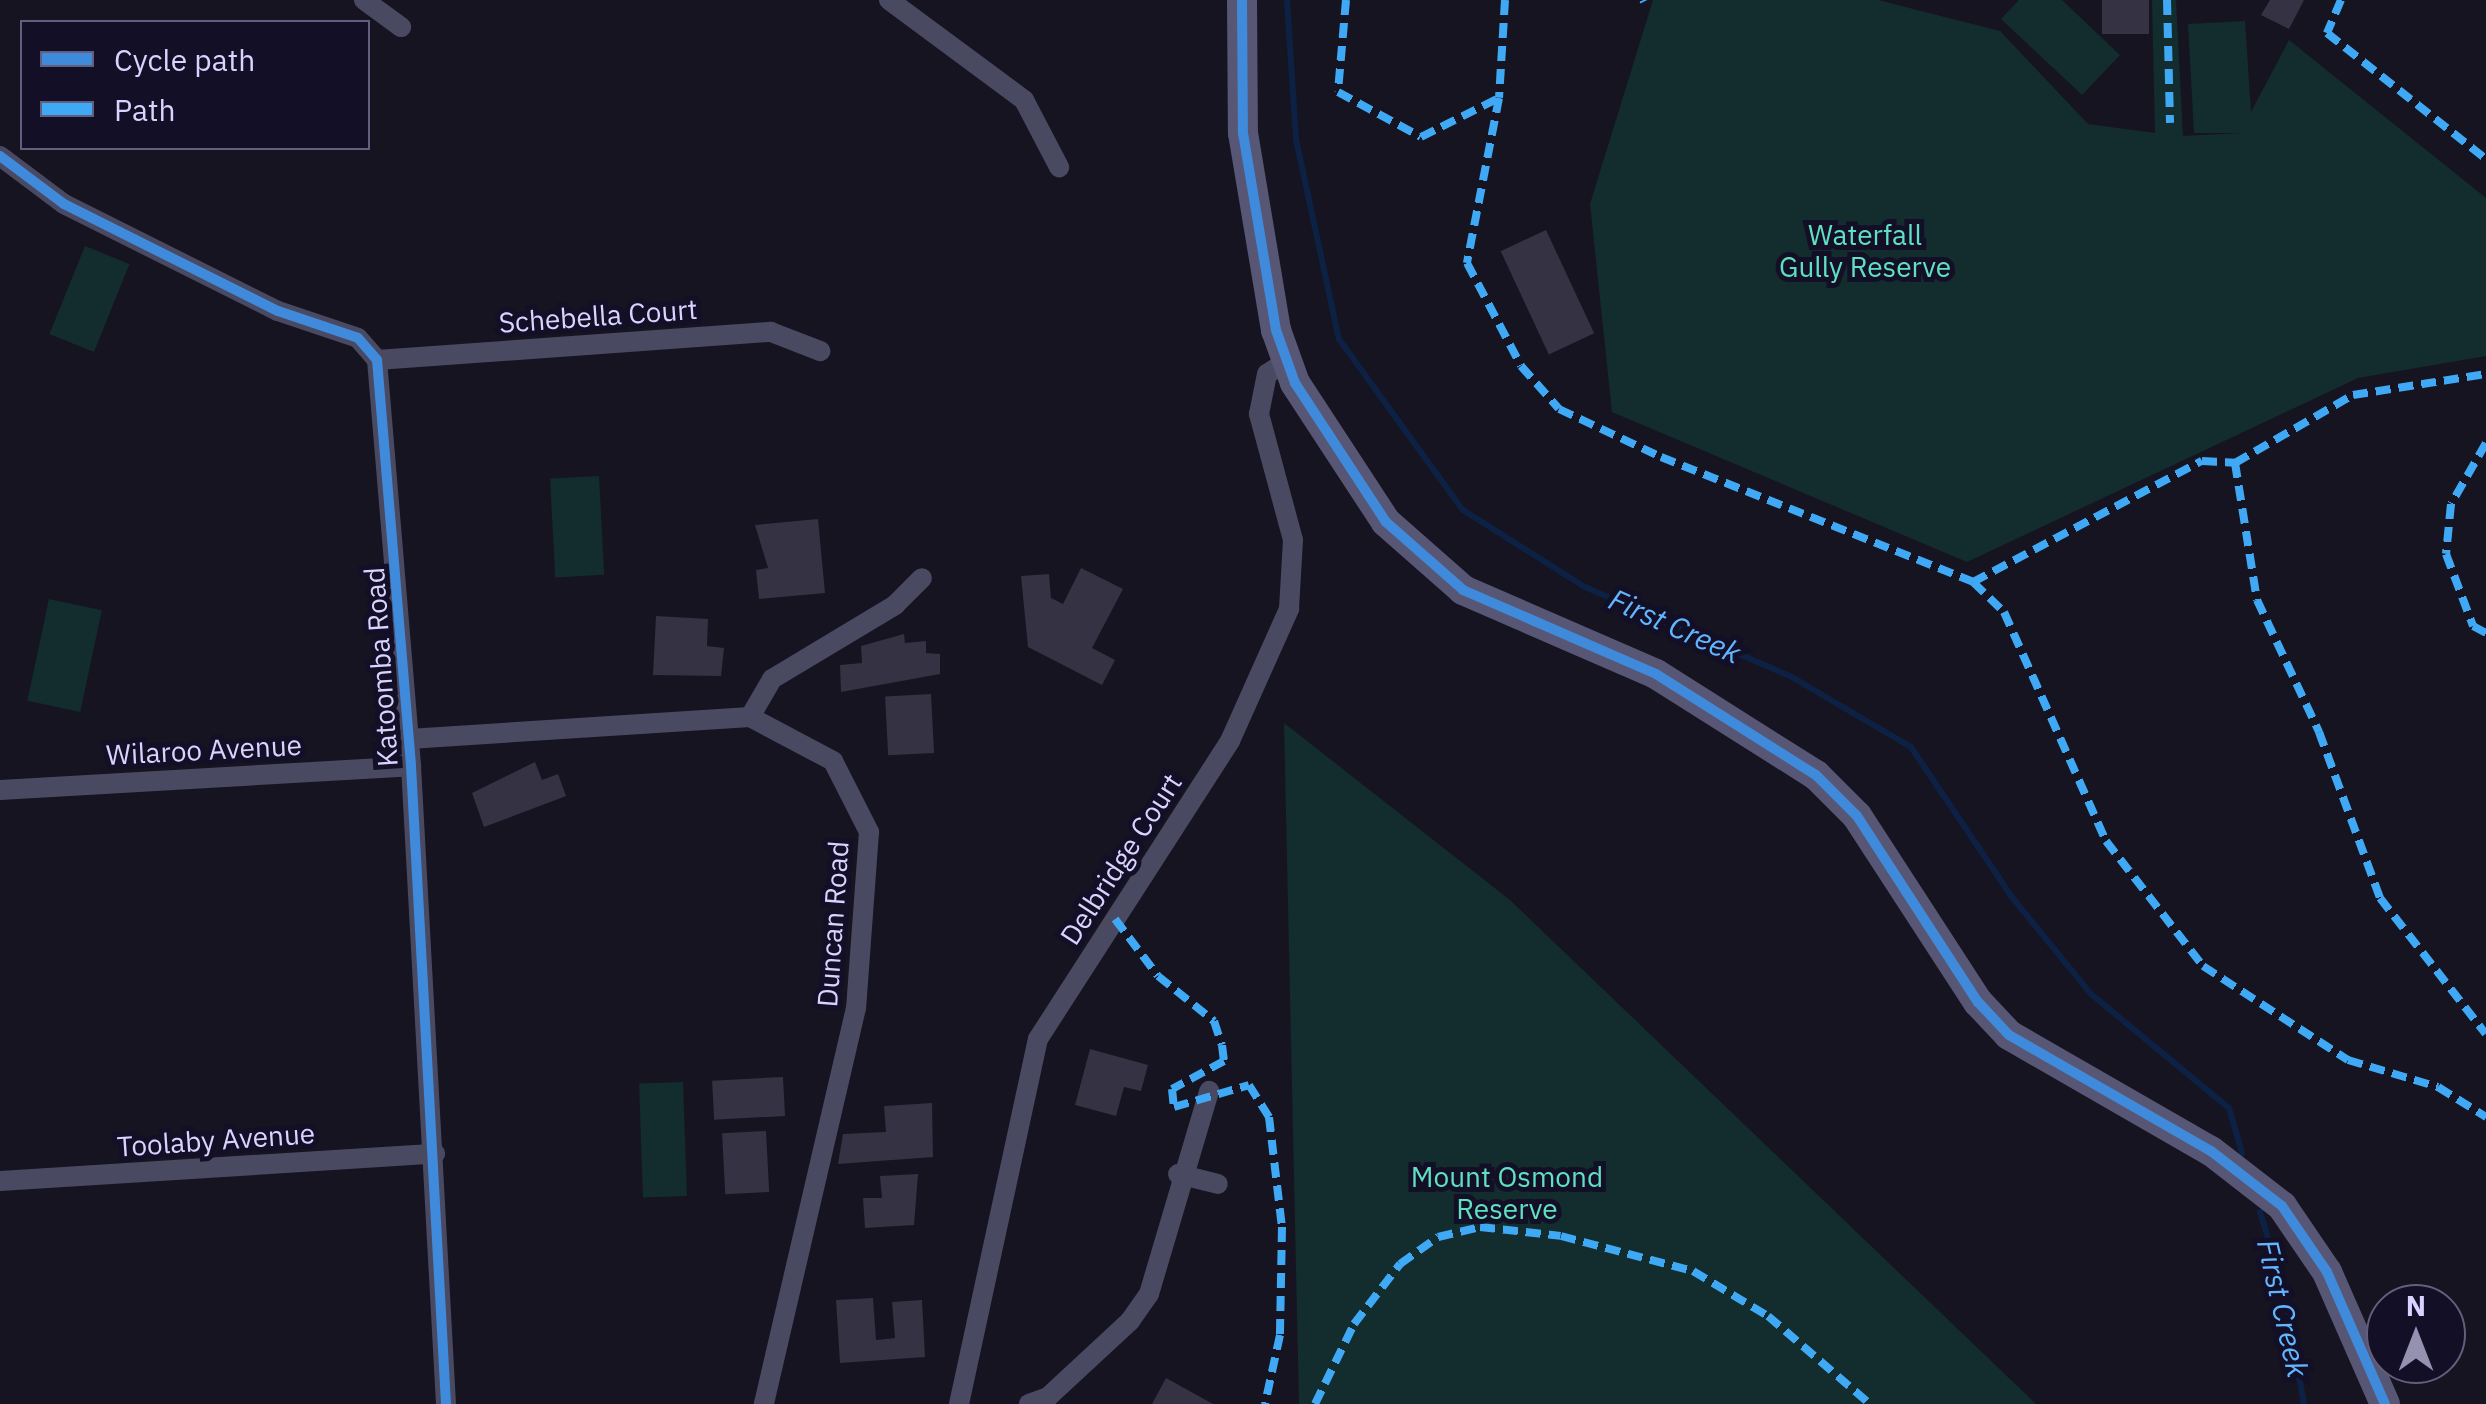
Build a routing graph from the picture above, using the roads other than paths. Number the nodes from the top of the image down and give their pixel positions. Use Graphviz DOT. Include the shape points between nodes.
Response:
graph roads {
  1 [pos="364,0"];
  2 [pos="889,0"];
  3 [pos="1242,0"];
  4 [pos="401,28"];
  5 [pos="0,156"];
  6 [pos="1059,167"];
  7 [pos="820,351"];
  8 [pos="377,360"];
  9 [pos="1287,361"];
  10 [pos="922,578"];
  11 [pos="750,717"];
  12 [pos="410,738"];
  13 [pos="411,766"];
  14 [pos="0,790"];
  15 [pos="1209,1090"];
  16 [pos="436,1154"];
  17 [pos="1178,1174"];
  18 [pos="0,1181"];
  19 [pos="1218,1184"];
  20 [pos="446,1404"];
  21 [pos="764,1404"];
  22 [pos="959,1404"];
  23 [pos="1030,1404"];
  24 [pos="2384,1404"];
  1 -- 4 [label="street"];
  2 -- 6 [label="street" via="1024,100"];
  3 -- 9 [label="street" via="1243,132 1258,246"];
  5 -- 8 [label="street" via="64,204 278,311 358,338"];
  7 -- 8 [label="street, Schebella Court" via="771,332"];
  8 -- 12 [label="street, Katoomba Road"];
  9 -- 22 [label="street, Delbridge Court" via="1267,374 1260,414 1293,540 1289,609 1230,741 1038,1039"];
  9 -- 24 [label="street" via="1355,482 1430,567 1463,590 1656,674 1816,774 1856,816 1978,1002 2010,1035 2212,1151 2282,1206 2328,1272"];
  10 -- 11 [label="street" via="895,604 772,679"];
  11 -- 12 [label="street"];
  11 -- 21 [label="street, Duncan Road" via="834,761 869,832 856,1008"];
  12 -- 13 [label="street, Katoomba Road"];
  13 -- 14 [label="street, Wilaroo Avenue"];
  13 -- 16 [label="street, Katoomba Road"];
  15 -- 17 [label="street"];
  16 -- 18 [label="street, Toolaby Avenue"];
  16 -- 20 [label="street, Katoomba Road"];
  17 -- 19 [label="street"];
  17 -- 23 [label="street" via="1149,1294 1103,1347"];
}
